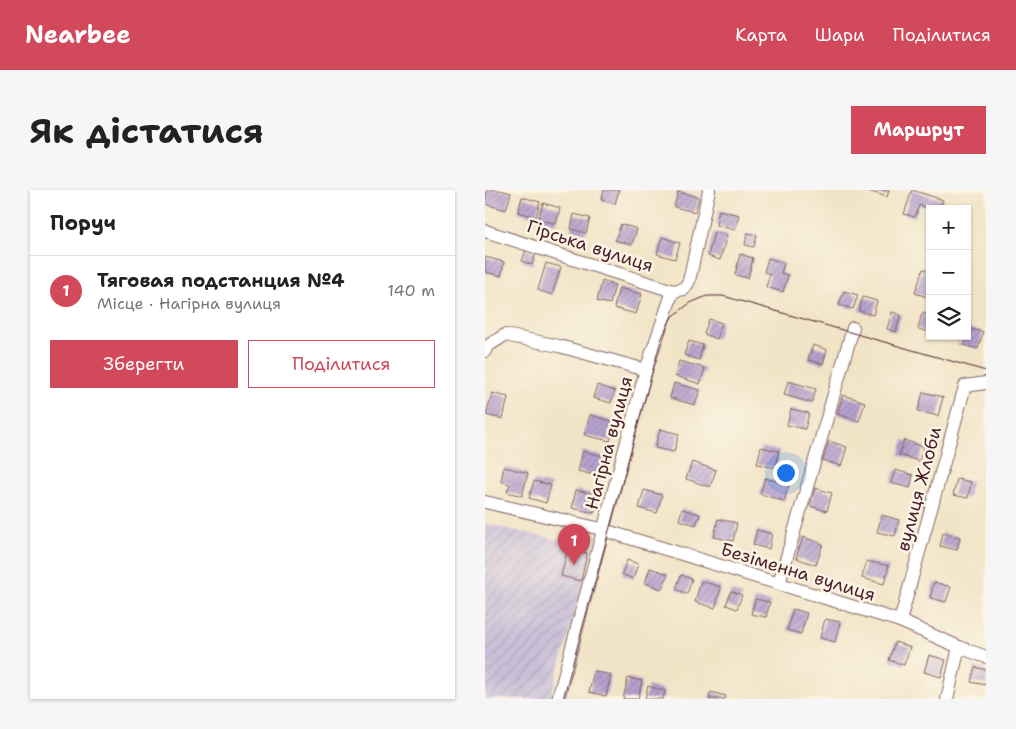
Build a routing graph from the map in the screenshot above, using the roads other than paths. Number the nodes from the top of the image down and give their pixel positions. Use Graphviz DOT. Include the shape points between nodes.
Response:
graph roads {
  1 [pos="709,190"];
  2 [pos="485,230"];
  3 [pos="679,290"];
  4 [pos="853,328"];
  5 [pos="485,351"];
  6 [pos="646,370"];
  7 [pos="986,383"];
  8 [pos="485,502"];
  9 [pos="601,529"];
  10 [pos="779,584"];
  11 [pos="901,621"];
  12 [pos="959,647"];
  13 [pos="986,657"];
  14 [pos="558,699"];
  15 [pos="947,699"];
  1 -- 3 [label="street, Нагірна вулиця" via="689,282"];
  2 -- 3 [label="street, Гірська вулиця"];
  3 -- 6 [label="street, Нагірна вулиця"];
  4 -- 10 [label="street"];
  5 -- 6 [label="street, Нагірна вулиця" via="486,347 505,336 559,346"];
  6 -- 9 [label="street, Нагірна вулиця"];
  7 -- 11 [label="street, вулиця Жлоби" via="965,386"];
  8 -- 9 [label="street, Нагірна вулиця"];
  9 -- 10 [label="street, Безіменна вулиця"];
  9 -- 14 [label="street, Нагірна вулиця"];
  10 -- 11 [label="street, Безіменна вулиця"];
  11 -- 12 [label="street, Безіменна вулиця"];
  12 -- 13 [label="street, Безіменна вулиця"];
  12 -- 15 [label="street"];
}
